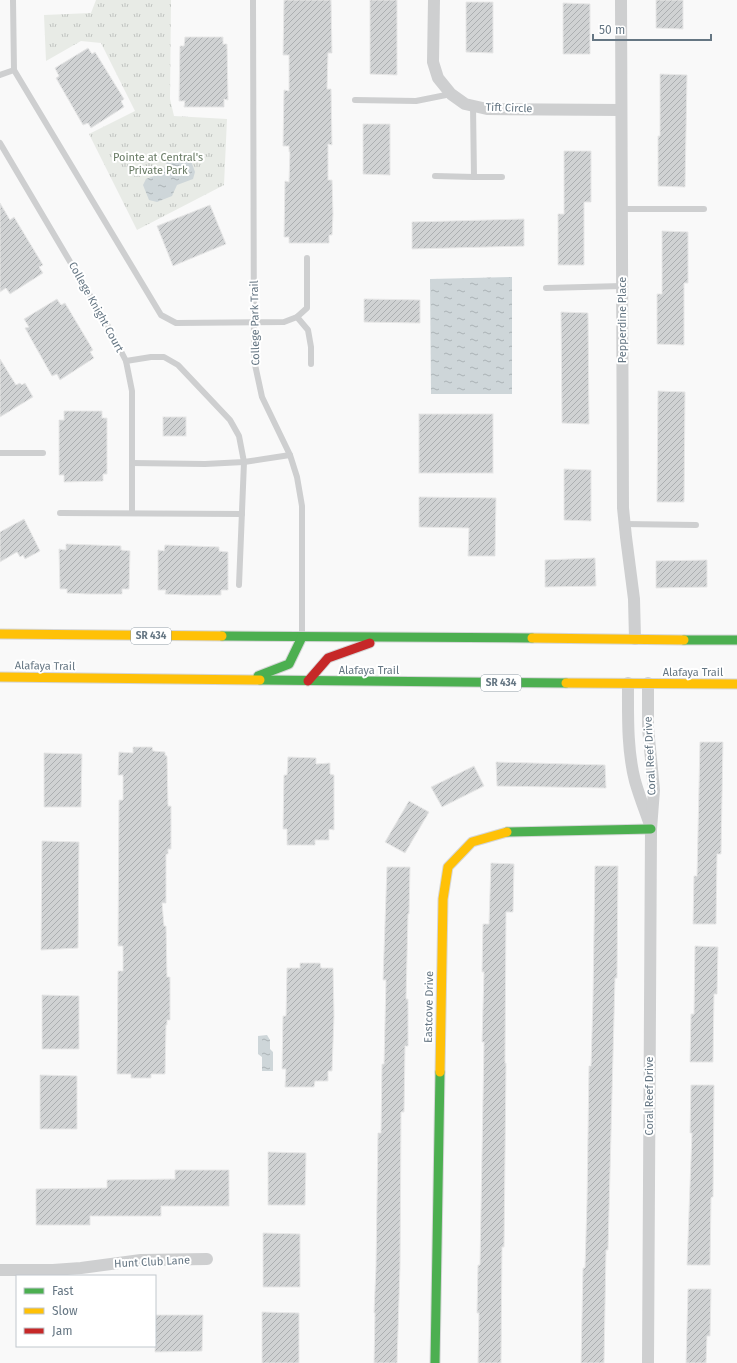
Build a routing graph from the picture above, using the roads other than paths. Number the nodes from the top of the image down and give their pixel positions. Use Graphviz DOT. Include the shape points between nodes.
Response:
graph roads {
  1 [pos="13,0"];
  2 [pos="253,0"];
  3 [pos="434,0"];
  4 [pos="621,0"];
  5 [pos="14,70"];
  6 [pos="0,75"];
  7 [pos="451,94"];
  8 [pos="355,100"];
  9 [pos="473,106"];
  10 [pos="621,110"];
  11 [pos="0,143"];
  12 [pos="434,176"];
  13 [pos="474,177"];
  14 [pos="502,177"];
  15 [pos="622,209"];
  16 [pos="704,209"];
  17 [pos="307,258"];
  18 [pos="622,286"];
  19 [pos="546,288"];
  20 [pos="297,317"];
  21 [pos="254,323"];
  22 [pos="126,361"];
  23 [pos="311,364"];
  24 [pos="0,452"];
  25 [pos="43,453"];
  26 [pos="290,455"];
  27 [pos="244,462"];
  28 [pos="132,463"];
  29 [pos="60,513"];
  30 [pos="132,513"];
  31 [pos="242,514"];
  32 [pos="625,524"];
  33 [pos="696,524"];
  34 [pos="239,585"];
  35 [pos="0,634"];
  36 [pos="302,637"];
  37 [pos="384,638"];
  38 [pos="635,639"];
  39 [pos="737,640"];
  40 [pos="0,677"];
  41 [pos="248,680"];
  42 [pos="308,681"];
  43 [pos="628,683"];
  44 [pos="648,683"];
  45 [pos="737,684"];
  46 [pos="651,829"];
  47 [pos="207,1259"];
  48 [pos="0,1270"];
  49 [pos="435,1363"];
  50 [pos="648,1363"];
  1 -- 5 [label="lane"];
  2 -- 21 [label="lane, College Park Trail"];
  3 -- 7 [label="street, Tift Circle" via="434,62 438,78"];
  4 -- 10 [label="street, Pepperdine Place"];
  5 -- 6 [label="lane"];
  5 -- 21 [label="lane" via="161,315 176,323"];
  7 -- 8 [label="lane" via="416,101"];
  7 -- 9 [label="street, Tift Circle" via="465,104"];
  9 -- 10 [label="street, Tift Circle" via="487,109"];
  9 -- 13 [label="lane"];
  10 -- 15 [label="street, Pepperdine Place"];
  11 -- 22 [label="lane, College Knight Court"];
  12 -- 13 [label="lane"];
  13 -- 14 [label="lane"];
  15 -- 16 [label="lane"];
  15 -- 18 [label="street, Pepperdine Place"];
  17 -- 20 [label="lane" via="307,308"];
  18 -- 19 [label="lane"];
  18 -- 32 [label="street, Pepperdine Place"];
  20 -- 21 [label="lane" via="284,322"];
  20 -- 23 [label="lane" via="308,330"];
  21 -- 26 [label="lane, College Park Trail" via="254,360 262,397"];
  22 -- 27 [label="lane" via="164,357 178,365 230,420 239,436"];
  22 -- 28 [label="lane, College Knight Court" via="132,391"];
  24 -- 25 [label="lane"];
  26 -- 27 [label="lane"];
  26 -- 36 [label="lane, College Park Trail" via="302,506"];
  27 -- 28 [label="lane"];
  27 -- 31 [label="lane"];
  28 -- 30 [label="lane, College Knight Court"];
  29 -- 30 [label="lane"];
  30 -- 31 [label="lane"];
  31 -- 34 [label="lane"];
  32 -- 33 [label="lane"];
  32 -- 38 [label="street, Pepperdine Place" via="634,599"];
  35 -- 36 [label="main road, SR 434"];
  36 -- 37 [label="main road, SR 434"];
  36 -- 41 [label="main road" via="289,664"];
  37 -- 38 [label="main road, SR 434"];
  37 -- 42 [label="main road" via="328,658"];
  38 -- 39 [label="main road, SR 434"];
  40 -- 41 [label="main road, Alafaya Trail / SR 434"];
  41 -- 42 [label="main road, Alafaya Trail / SR 434"];
  42 -- 43 [label="main road, Alafaya Trail / SR 434"];
  43 -- 44 [label="main road, Alafaya Trail / SR 434"];
  43 -- 46 [label="street, Coral Reef Drive" via="630,753 635,780"];
  44 -- 45 [label="main road, Alafaya Trail / SR 434"];
  44 -- 46 [label="street, Coral Reef Drive" via="648,728 654,790"];
  46 -- 49 [label="main road, Eastcove Drive" via="504,832 472,842 448,867 443,899"];
  46 -- 50 [label="street, Coral Reef Drive"];
  47 -- 48 [label="street, Hunt Club Lane" via="142,1260 53,1270"];
}
